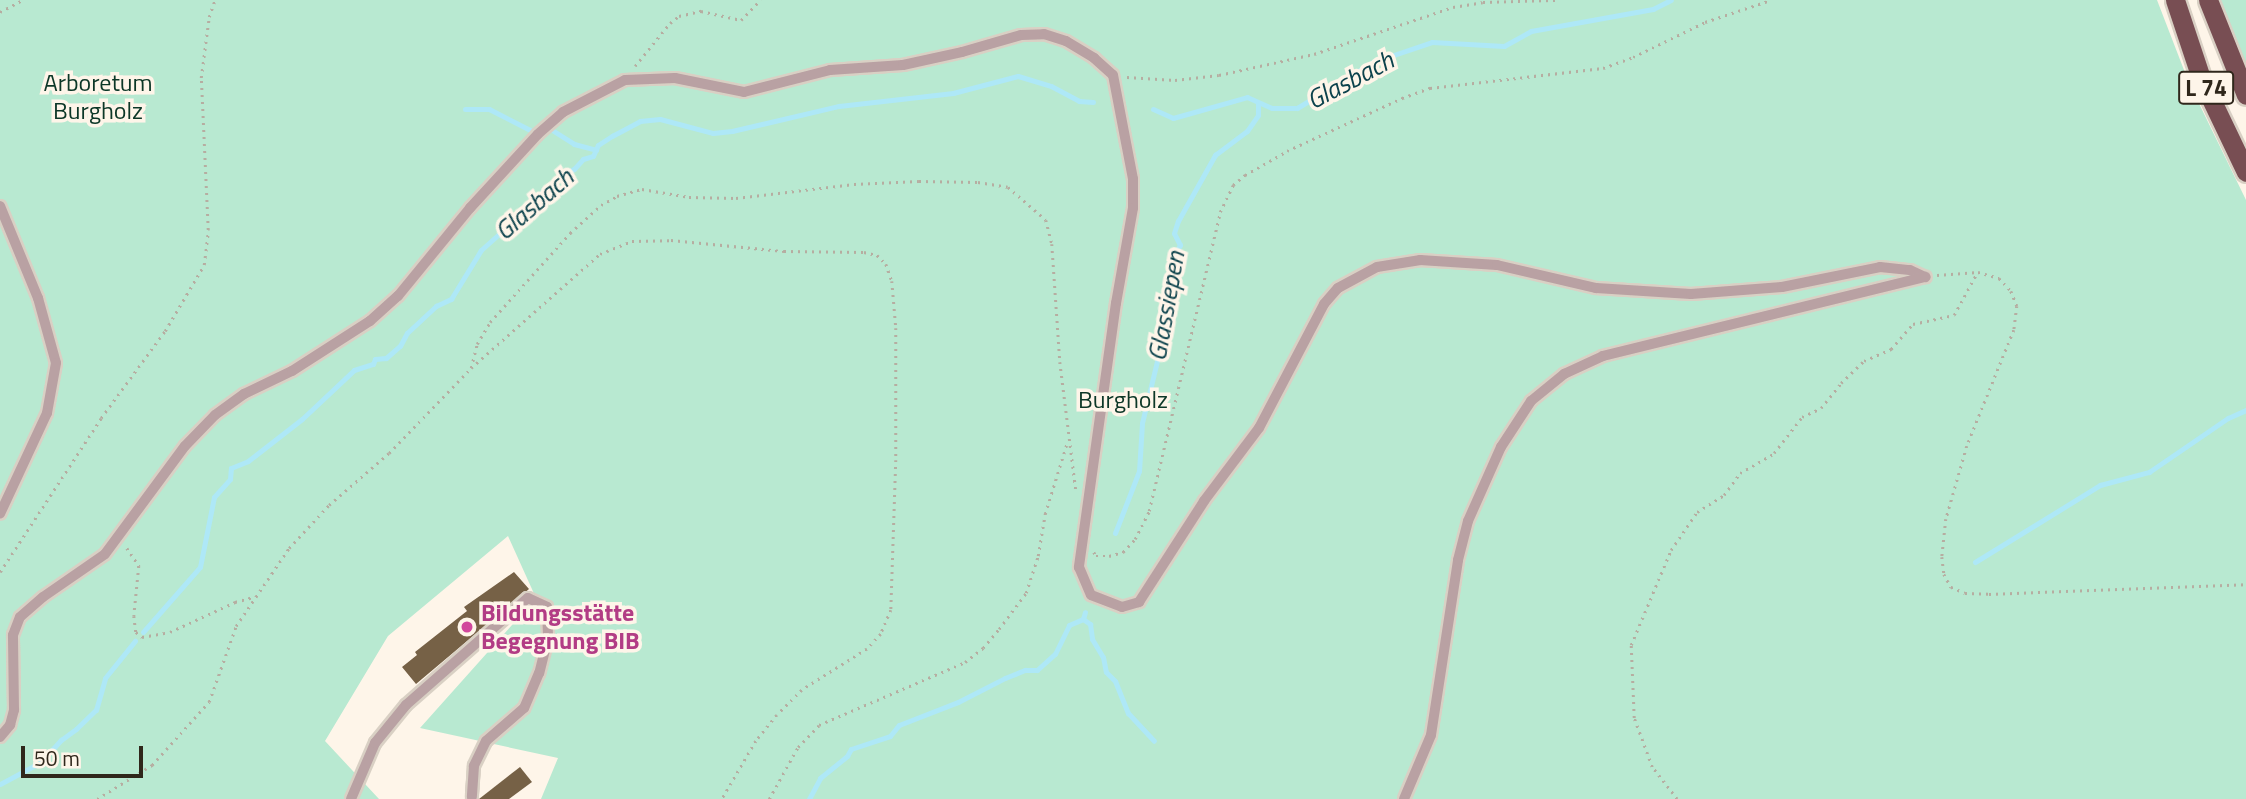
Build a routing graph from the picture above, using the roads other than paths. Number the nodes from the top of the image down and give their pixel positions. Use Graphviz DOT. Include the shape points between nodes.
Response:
graph roads {
  1 [pos="2175,0"];
  2 [pos="2208,0"];
  3 [pos="2246,95"];
  4 [pos="2246,172"];
  5 [pos="0,206"];
  6 [pos="0,514"];
  7 [pos="0,737"];
  8 [pos="472,797"];
  9 [pos="351,799"];
  10 [pos="1404,799"];
  1 -- 4 [label="highway, L 74" via="2201,78"];
  2 -- 3 [label="highway, L 74"];
  5 -- 6 [label="lane" via="38,298 56,363 47,413"];
  7 -- 10 [label="lane" via="14,710 16,623 43,597 99,560 185,446 215,415 370,321 398,296 470,208 563,112 625,80 675,78 751,91 830,70 903,65 1044,34 1066,41 1113,75 1132,170 1133,208 1079,567 1091,594 1122,607 1139,602 1204,501 1259,428 1324,304 1338,288 1377,267 1420,260 1497,265 1596,288 1670,294 1782,287 1880,267 1910,270 1924,277 1603,356 1564,374 1531,401 1501,447 1468,521 1431,735"];
  8 -- 9 [label="lane" via="474,766 485,741 524,708 539,673 548,638 547,607 528,598 406,705 375,743"];
}
